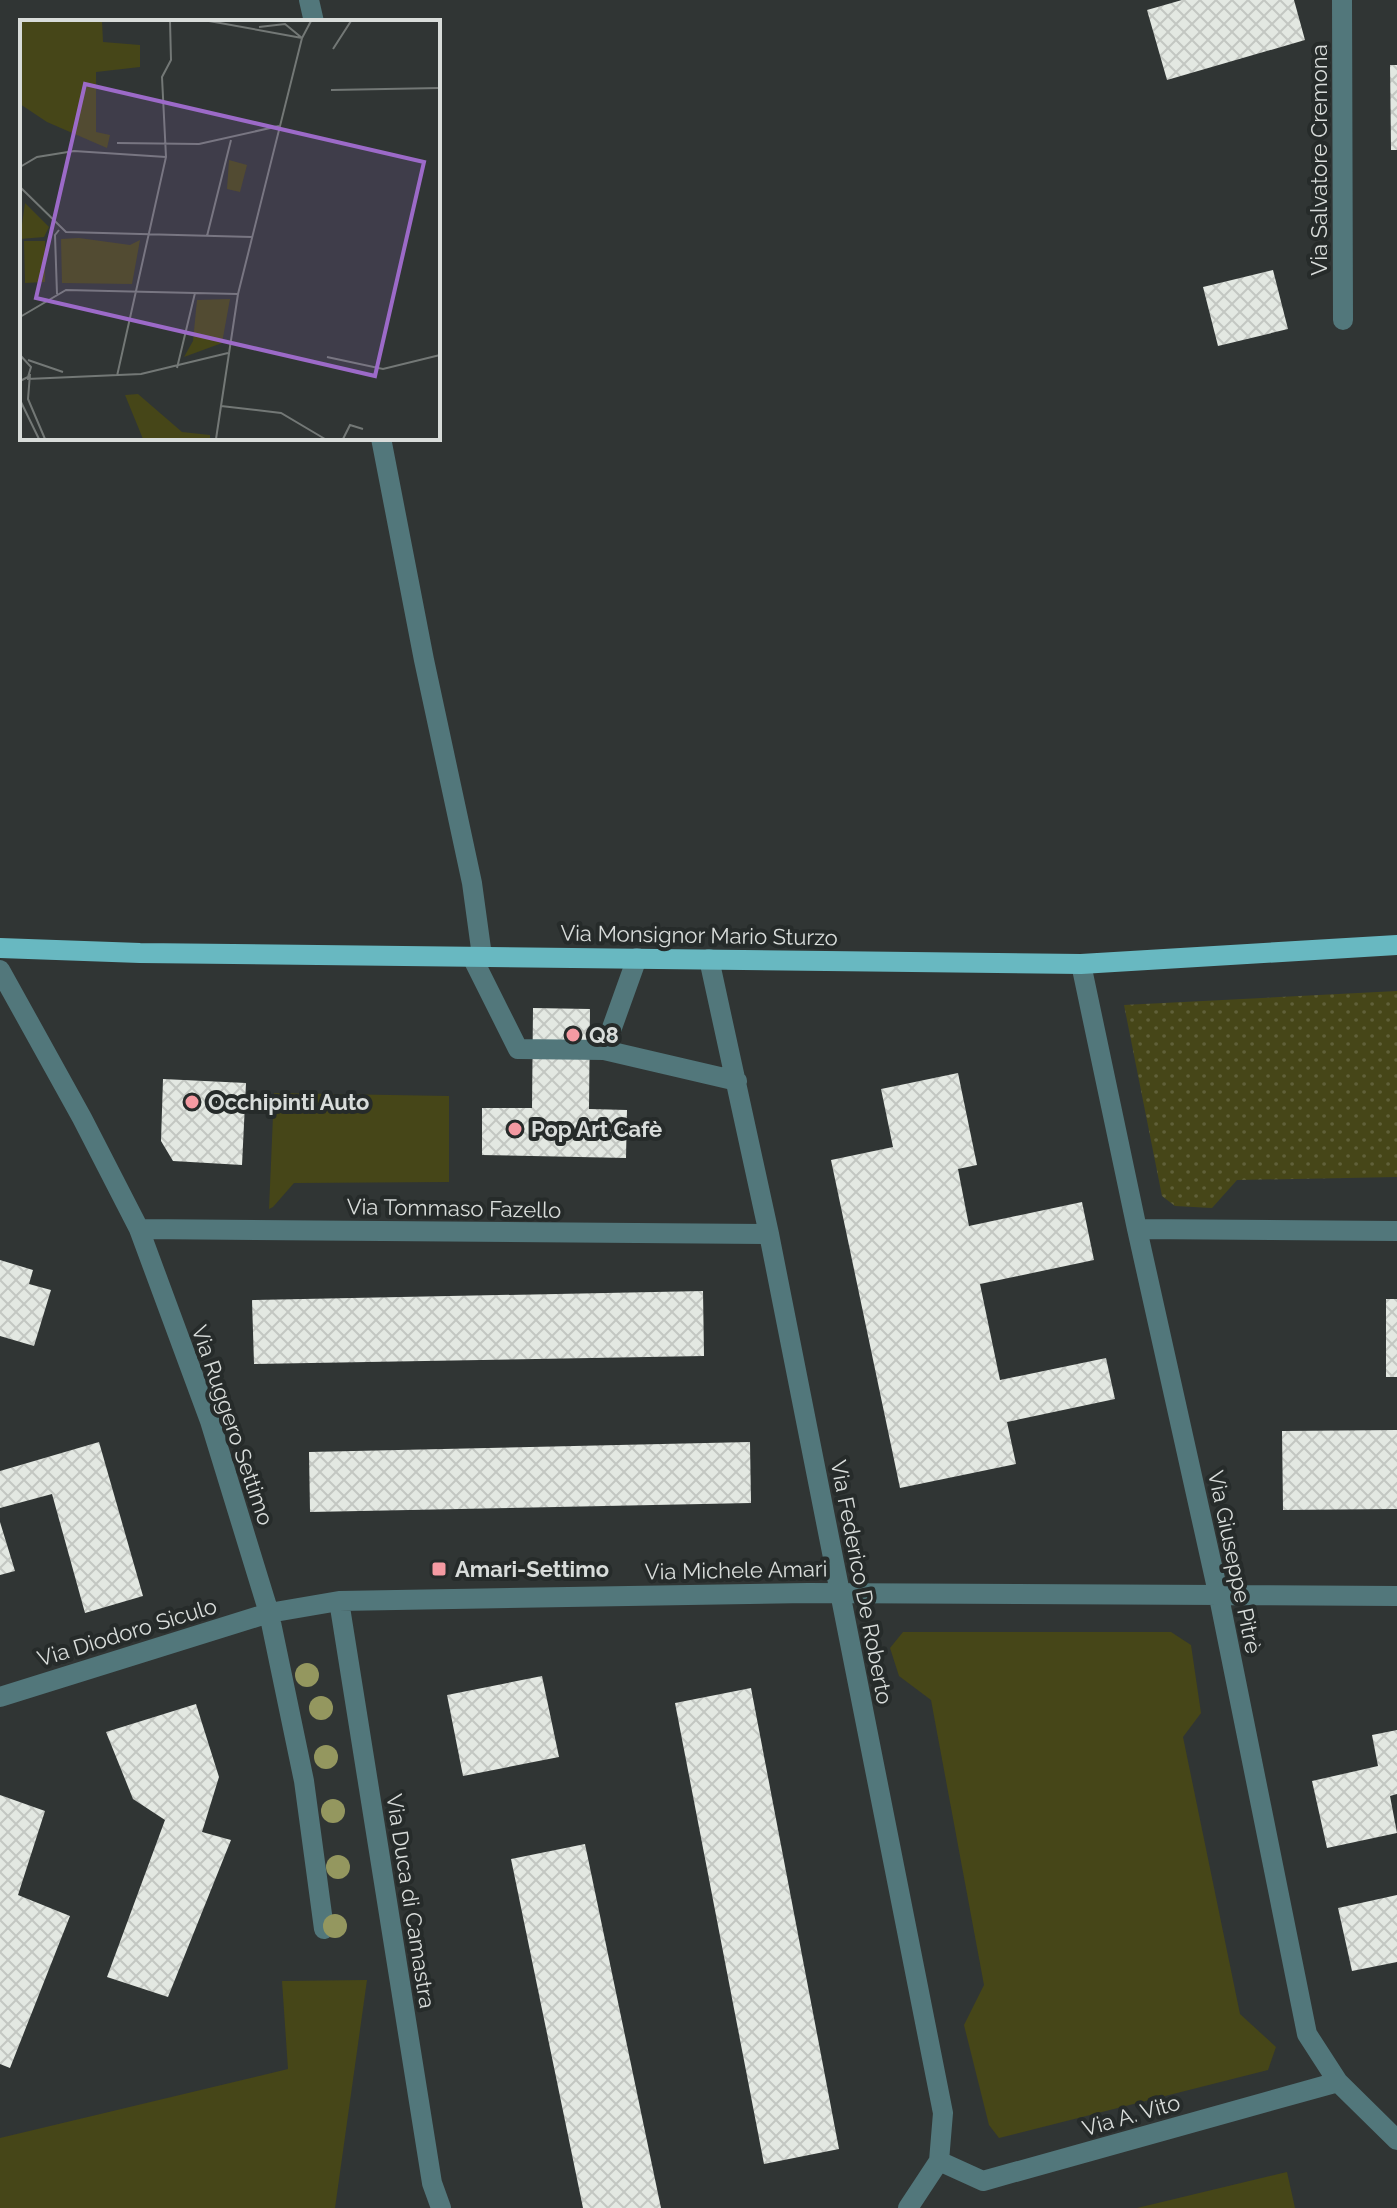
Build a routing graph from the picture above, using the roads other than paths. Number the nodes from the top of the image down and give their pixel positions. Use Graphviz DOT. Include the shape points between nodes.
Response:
graph roads {
  1 [pos="309,0"];
  2 [pos="1342,0"];
  3 [pos="314,20"];
  4 [pos="1343,320"];
  5 [pos="381,440"];
  6 [pos="1397,945"];
  7 [pos="0,948"];
  8 [pos="477,956"];
  9 [pos="637,958"];
  10 [pos="709,959"];
  11 [pos="1081,964"];
  12 [pos="0,970"];
  13 [pos="604,1050"];
  14 [pos="737,1081"];
  15 [pos="139,1229"];
  16 [pos="1137,1229"];
  17 [pos="1397,1231"];
  18 [pos="769,1234"];
  19 [pos="840,1593"];
  20 [pos="1397,1596"];
  21 [pos="1219,1597"];
  22 [pos="339,1601"];
  23 [pos="269,1613"];
  24 [pos="0,1697"];
  25 [pos="324,1929"];
  26 [pos="1338,2082"];
  27 [pos="1397,2140"];
  28 [pos="939,2161"];
  29 [pos="441,2208"];
  30 [pos="908,2208"];
  1 -- 3 [label="street"];
  2 -- 4 [label="street, Via Salvatore Cremona"];
  5 -- 8 [label="street" via="472,883"];
  6 -- 11 [label="main road, Via Monsignor Mario Sturzo"];
  7 -- 8 [label="main road, Via Monsignor Mario Sturzo"];
  8 -- 9 [label="main road, Via Monsignor Mario Sturzo"];
  8 -- 13 [label="street" via="518,1049"];
  9 -- 10 [label="main road, Via Monsignor Mario Sturzo"];
  9 -- 13 [label="street"];
  10 -- 11 [label="main road, Via Monsignor Mario Sturzo"];
  10 -- 14 [label="street, Via Federico De Roberto"];
  11 -- 16 [label="street, Via Giuseppe Pitrè"];
  12 -- 15 [label="street, Via Ruggero Settimo"];
  13 -- 14 [label="street"];
  14 -- 18 [label="street, Via Federico De Roberto"];
  15 -- 18 [label="street, Via Tommaso Fazello"];
  15 -- 23 [label="street, Via Ruggero Settimo" via="210,1421"];
  16 -- 17 [label="street"];
  16 -- 21 [label="street, Via Giuseppe Pitrè"];
  18 -- 19 [label="street, Via Federico De Roberto"];
  19 -- 21 [label="street, Via Michele Amari"];
  19 -- 22 [label="street, Via Michele Amari"];
  19 -- 28 [label="street, Via Federico De Roberto" via="943,2113"];
  20 -- 21 [label="street, Via Michele Amari"];
  21 -- 26 [label="street, Via Giuseppe Pitrè" via="1307,2034"];
  22 -- 23 [label="street, Via Michele Amari"];
  22 -- 29 [label="street, Via Duca di Camastra" via="432,2183"];
  23 -- 24 [label="street, Via Diodoro Siculo"];
  23 -- 25 [label="street, Via Ruggero Settimo" via="304,1781"];
  26 -- 27 [label="street, Via Giuseppe Pitrè"];
  26 -- 28 [label="street, Via A. Vito" via="983,2181"];
  28 -- 30 [label="street, Via Federico De Roberto"];
}
